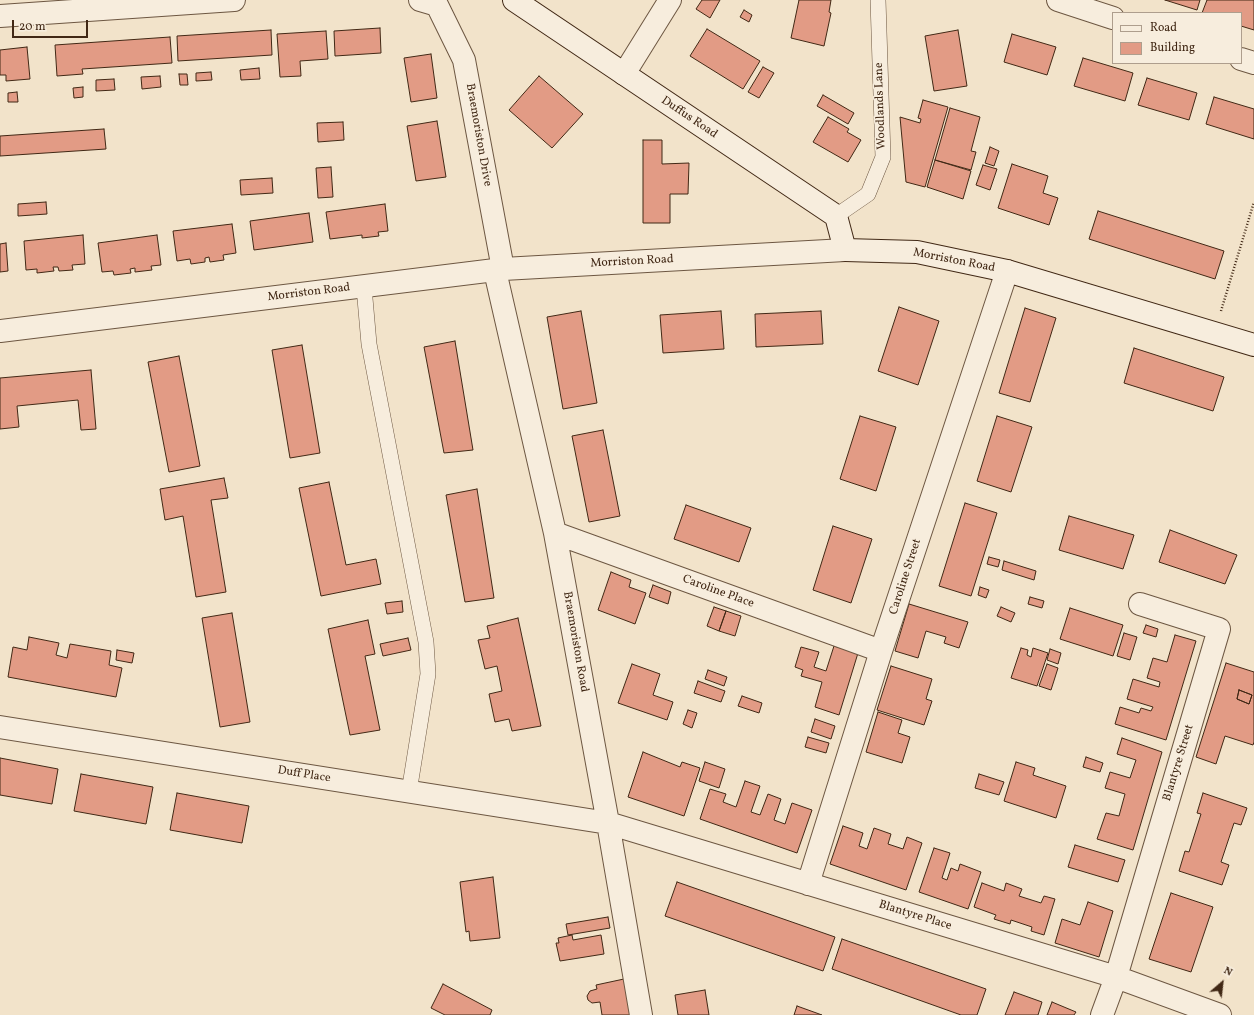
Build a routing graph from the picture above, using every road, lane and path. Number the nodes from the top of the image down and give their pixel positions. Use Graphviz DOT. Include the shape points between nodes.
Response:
graph roads {
  1 [pos="234,0"];
  2 [pos="514,0"];
  3 [pos="670,0"];
  4 [pos="878,0"];
  5 [pos="1058,0"];
  6 [pos="429,3"];
  7 [pos="0,16"];
  8 [pos="1112,18"];
  9 [pos="1242,59"];
  10 [pos="1254,63"];
  11 [pos="624,74"];
  12 [pos="1254,202"];
  13 [pos="836,216"];
  14 [pos="845,250"];
  15 [pos="499,270"];
  16 [pos="1007,271"];
  17 [pos="364,287"];
  18 [pos="0,331"];
  19 [pos="1215,333"];
  20 [pos="1254,345"];
  21 [pos="555,533"];
  22 [pos="1140,604"];
  23 [pos="881,651"];
  24 [pos="0,727"];
  25 [pos="409,792"];
  26 [pos="608,824"];
  27 [pos="808,884"];
  28 [pos="1116,977"];
  29 [pos="641,1015"];
  30 [pos="1102,1015"];
  31 [pos="1220,1015"];
  1 -- 7 [label="street"];
  2 -- 11 [label="street, Duffus Road"];
  3 -- 11 [label="street"];
  4 -- 13 [label="lane, Woodlands Lane" via="883,157 868,194"];
  5 -- 8 [label="street"];
  6 -- 15 [label="street, Braemoriston Drive" via="464,60"];
  9 -- 10 [label="street"];
  11 -- 13 [label="street, Duffus Road"];
  12 -- 19 [label="path"];
  13 -- 14 [label="street"];
  14 -- 15 [label="street, Morriston Road"];
  14 -- 16 [label="street, Morriston Road" via="917,252"];
  15 -- 17 [label="street, Morriston Road"];
  15 -- 21 [label="street, Braemoriston Road"];
  16 -- 19 [label="street, Morriston Road"];
  16 -- 23 [label="street, Caroline Street"];
  17 -- 18 [label="street, Morriston Road"];
  17 -- 25 [label="lane" via="369,344 426,642 428,674"];
  19 -- 20 [label="street, Morriston Road"];
  21 -- 23 [label="street, Caroline Place"];
  21 -- 26 [label="street, Braemoriston Road"];
  22 -- 28 [label="street, Blantyre Street" via="1219,629"];
  23 -- 27 [label="street, Caroline Street"];
  24 -- 25 [label="street, Duff Place"];
  25 -- 26 [label="street, Duff Place"];
  26 -- 27 [label="street, Blantyre Place"];
  26 -- 29 [label="street, Braemoriston Road"];
  27 -- 28 [label="street, Blantyre Place"];
  28 -- 30 [label="street"];
  28 -- 31 [label="street, Blantyre Place"];
}
